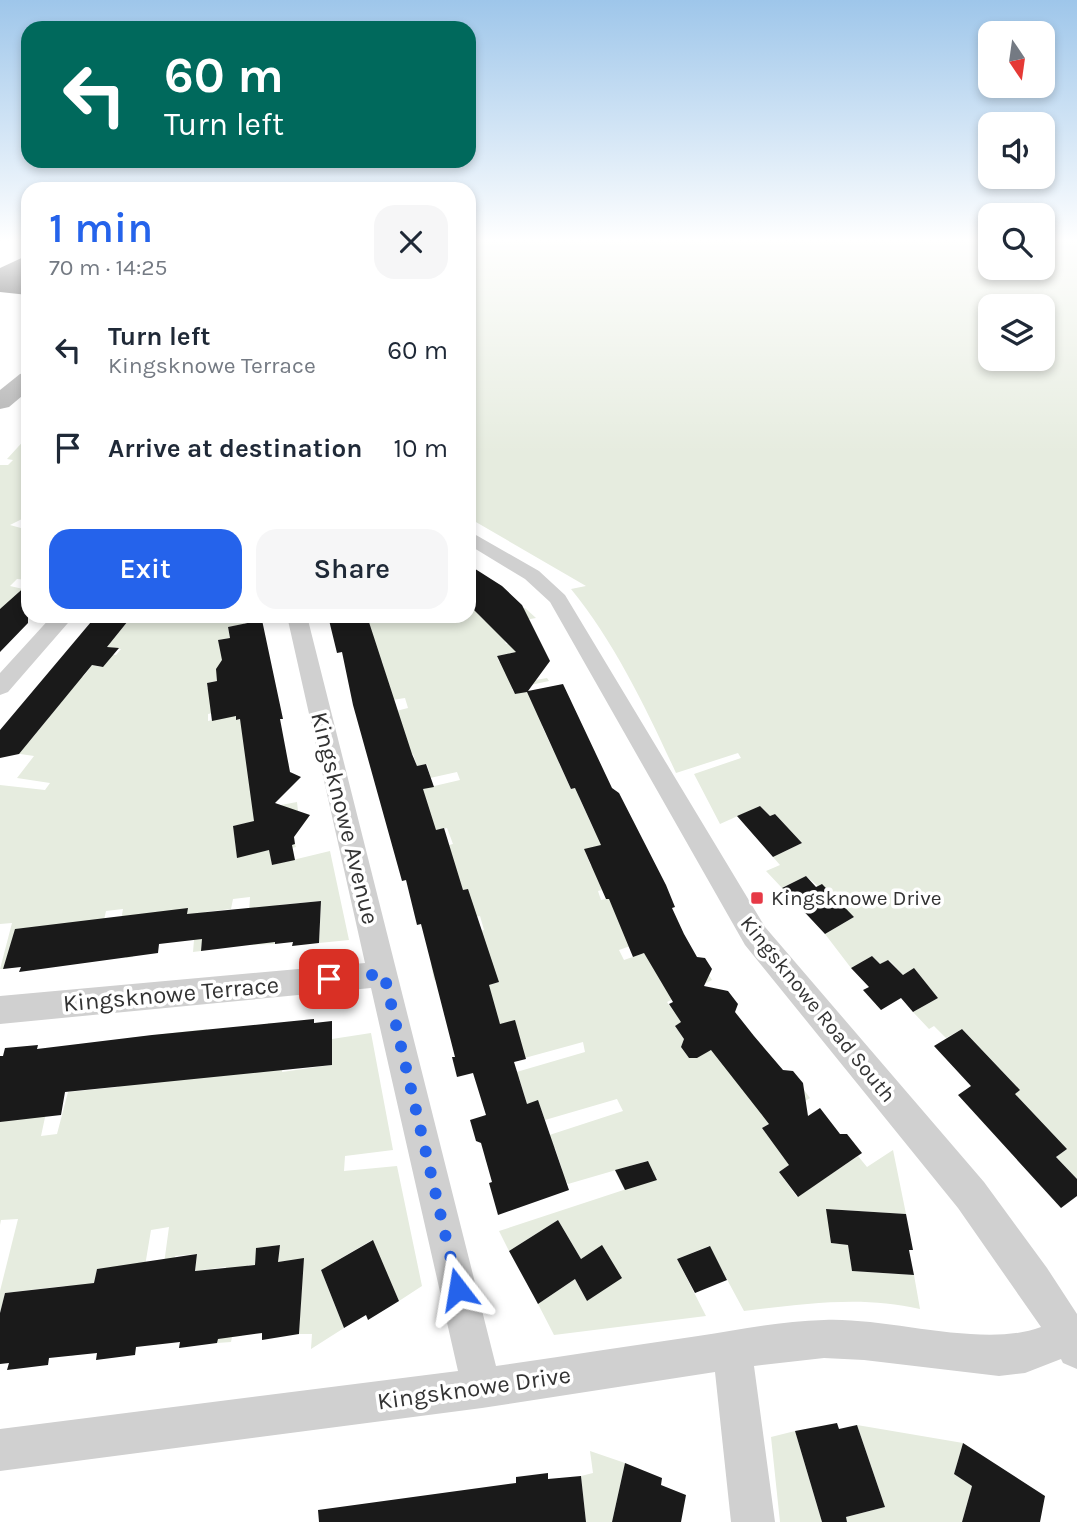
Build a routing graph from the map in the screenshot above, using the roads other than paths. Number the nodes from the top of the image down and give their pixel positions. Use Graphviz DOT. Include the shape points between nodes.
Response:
graph roads {
  1 [pos="21,385"];
  2 [pos="0,402"];
  3 [pos="476,541"];
  4 [pos="58,623"];
  5 [pos="299,623"];
  6 [pos="0,687"];
  7 [pos="384,974"];
  8 [pos="0,1010"];
  9 [pos="1073,1343"];
  10 [pos="732,1348"];
  11 [pos="482,1388"];
  12 [pos="0,1450"];
  13 [pos="753,1522"];
  1 -- 2 [label="main road"];
  3 -- 9 [label="street, Kingsknowe Road South" via="532,575 558,599 755,936 971,1195"];
  4 -- 6 [label="street"];
  5 -- 7 [label="street, Kingsknowe Avenue"];
  7 -- 8 [label="street, Kingsknowe Terrace"];
  7 -- 11 [label="street, Kingsknowe Avenue"];
  9 -- 10 [label="street, Kingsknowe Drive" via="999,1356 864,1339"];
  10 -- 11 [label="street, Kingsknowe Drive"];
  10 -- 13 [label="street"];
  11 -- 12 [label="street, Kingsknowe Drive"];
}
